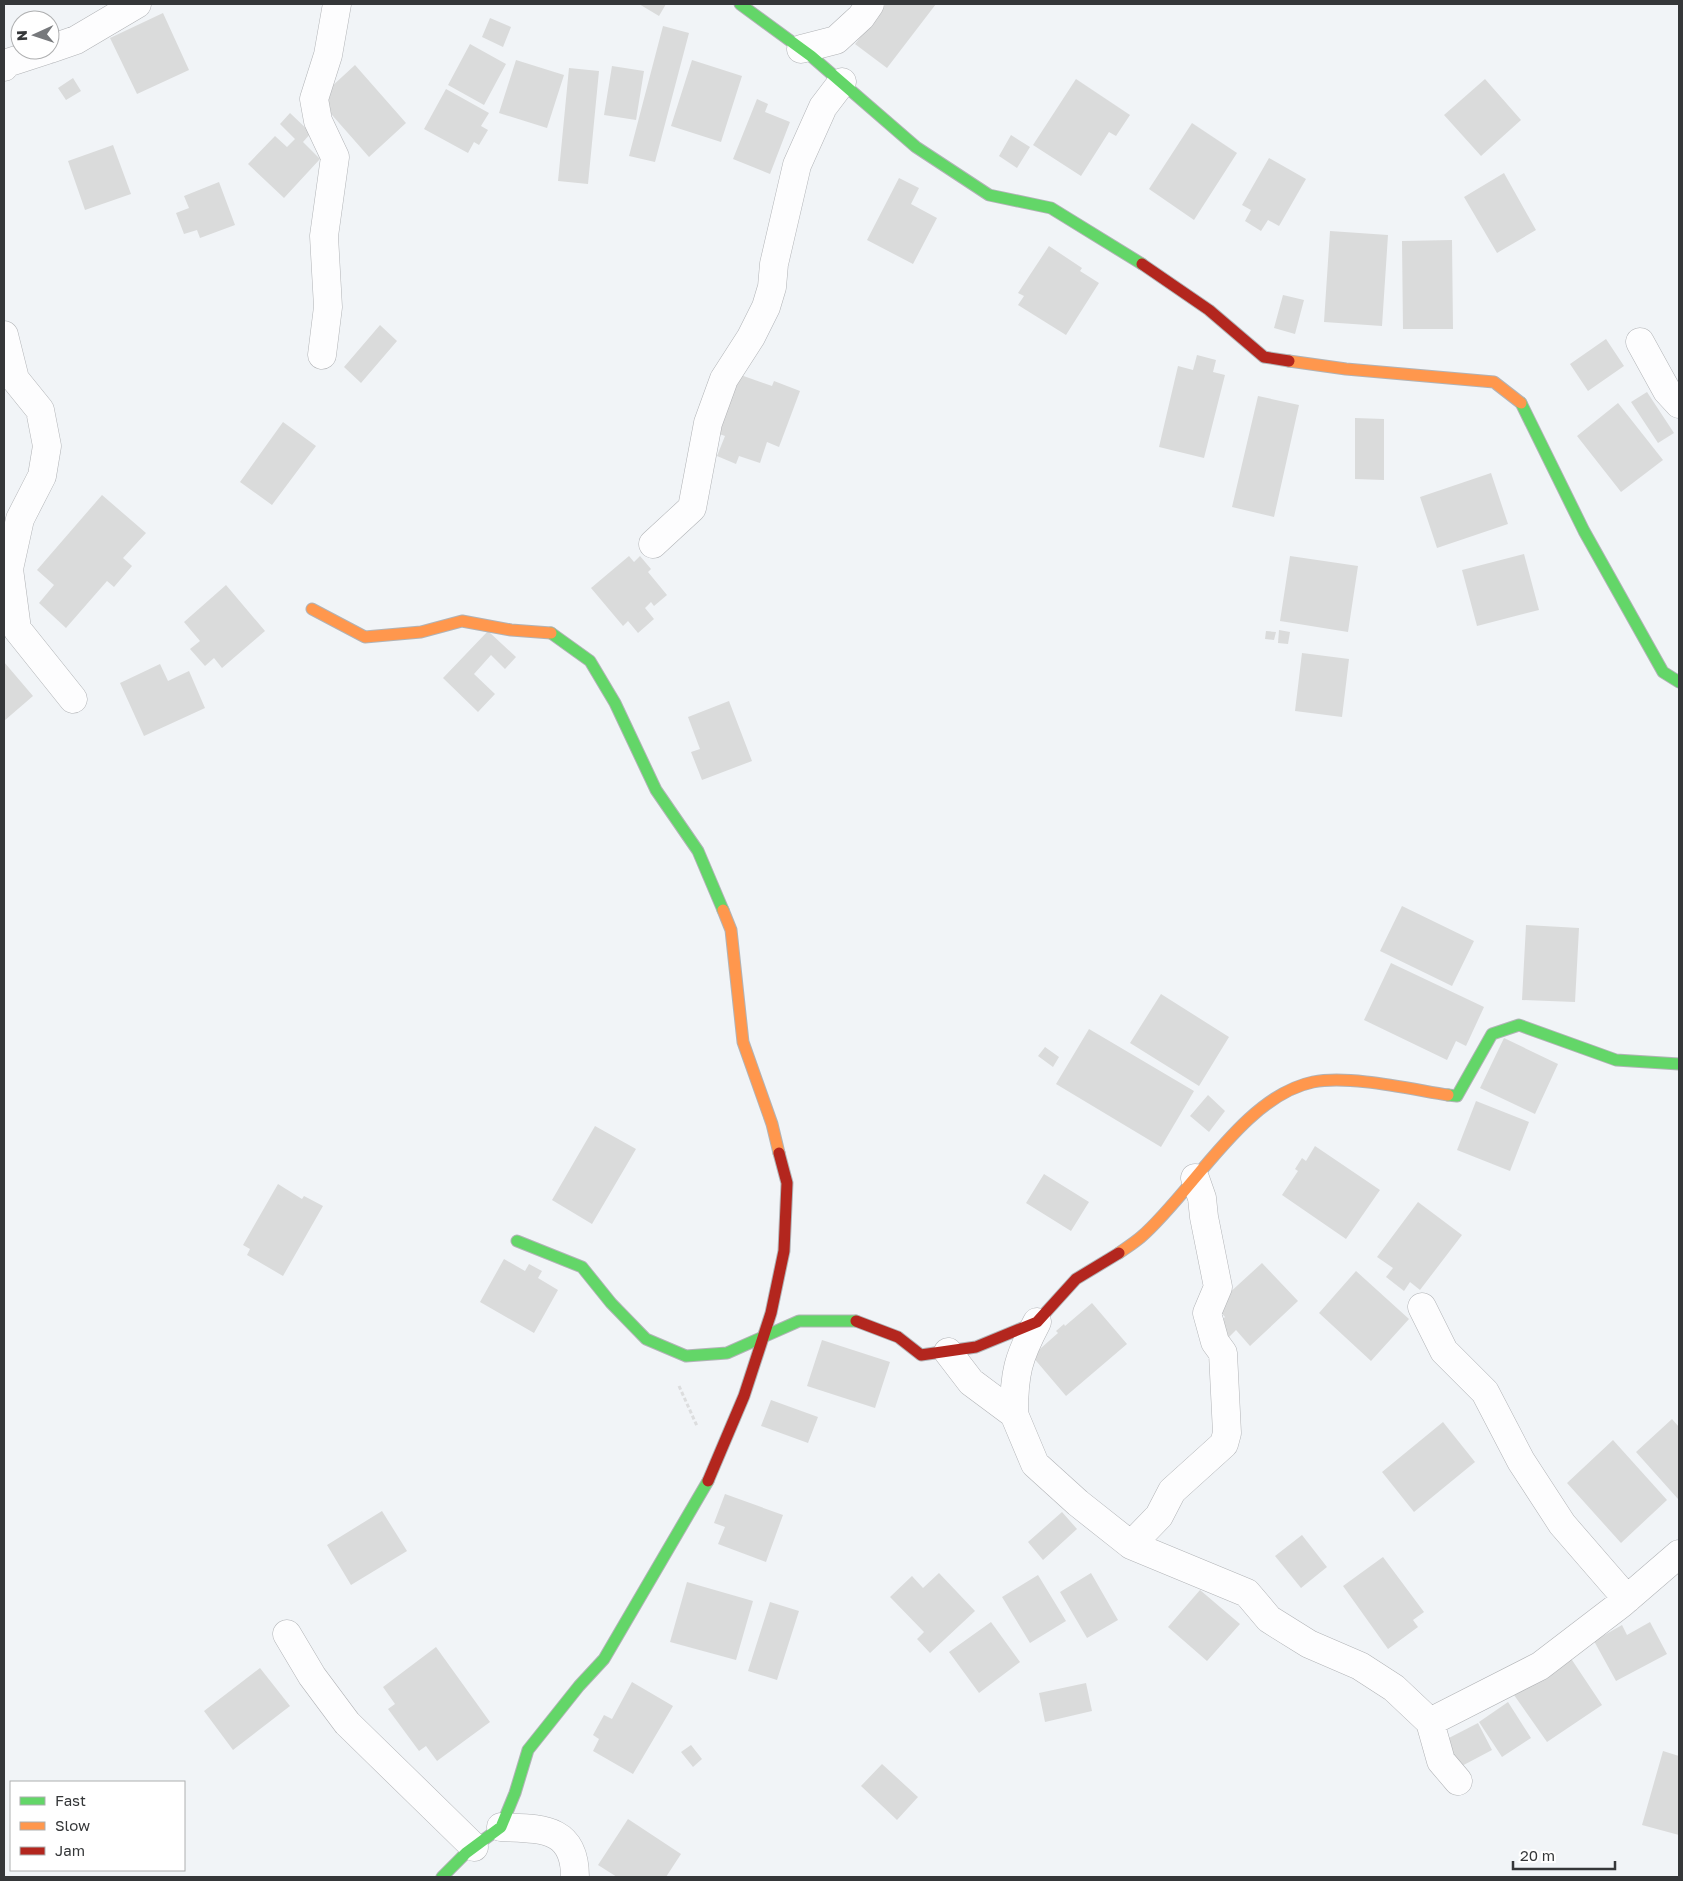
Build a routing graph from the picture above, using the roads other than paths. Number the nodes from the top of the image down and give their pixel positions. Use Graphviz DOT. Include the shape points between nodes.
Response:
graph roads {
  1 [pos="138,4"];
  2 [pos="337,4"];
  3 [pos="740,4"];
  4 [pos="870,4"];
  5 [pos="60,45"];
  6 [pos="801,49"];
  7 [pos="16,60"];
  8 [pos="4,66"];
  9 [pos="842,82"];
  10 [pos="4,335"];
  11 [pos="1640,342"];
  12 [pos="322,355"];
  13 [pos="1679,404"];
  14 [pos="653,544"];
  15 [pos="312,609"];
  16 [pos="1679,682"];
  17 [pos="73,699"];
  18 [pos="1679,1064"];
  19 [pos="1195,1178"];
  20 [pos="517,1241"];
  21 [pos="1422,1307"];
  22 [pos="1037,1322"];
  23 [pos="763,1337"];
  24 [pos="948,1352"];
  25 [pos="1014,1414"];
  26 [pos="1131,1545"];
  27 [pos="1679,1554"];
  28 [pos="1628,1599"];
  29 [pos="286,1634"];
  30 [pos="1430,1722"];
  31 [pos="1458,1781"];
  32 [pos="501,1827"];
  33 [pos="474,1846"];
  34 [pos="442,1877"];
  35 [pos="575,1877"];
  1 -- 5 [label="street" via="76,40"];
  2 -- 12 [label="street" via="328,55 314,99 318,121 335,157 324,236 328,307"];
  3 -- 6 [label="street"];
  4 -- 6 [label="street" via="836,40"];
  6 -- 9 [label="street"];
  7 -- 8 [label="street"];
  9 -- 14 [label="street" via="823,107 797,164 766,307 724,379 708,423 692,508"];
  9 -- 16 [label="street" via="916,147 981,190 989,195 1052,208 1209,310 1264,357 1346,369 1494,382 1521,402 1584,531 1663,672"];
  10 -- 17 [label="street" via="15,379 40,410 47,446 42,476 20,519 9,569 16,629"];
  11 -- 13 [label="street" via="1667,391"];
  15 -- 23 [label="street" via="366,637 420,632 462,621 551,633 590,661 615,703 656,790 698,851 730,930 743,1042 772,1124 786,1183 784,1251"];
  18 -- 19 [label="street" via="1616,1060 1519,1025 1492,1034 1457,1096 1351,1081 1313,1082 1280,1094 1248,1120"];
  19 -- 22 [label="street" via="1141,1237 1107,1262 1076,1279"];
  19 -- 26 [label="street" via="1202,1198 1218,1287 1207,1313 1215,1342 1223,1353 1228,1433 1224,1444 1172,1491 1159,1516"];
  20 -- 23 [label="street" via="582,1267 646,1339 686,1356 727,1354"];
  21 -- 28 [label="street" via="1444,1351 1486,1392 1521,1461 1562,1524"];
  22 -- 24 [label="street" via="976,1347"];
  22 -- 25 [label="street" via="1023,1347 1014,1381"];
  23 -- 24 [label="street" via="799,1321 860,1321 898,1337 921,1355"];
  23 -- 32 [label="street" via="744,1396 704,1492 604,1659 528,1750"];
  24 -- 25 [label="street" via="971,1382"];
  25 -- 26 [label="street" via="1035,1464"];
  26 -- 30 [label="street" via="1247,1594 1269,1619 1309,1644 1360,1666 1394,1688"];
  27 -- 28 [label="street"];
  28 -- 30 [label="street" via="1540,1666"];
  29 -- 33 [label="street" via="346,1723"];
  30 -- 31 [label="street" via="1441,1761"];
  32 -- 33 [label="street"];
  32 -- 35 [label="street" via="551,1831 564,1842 575,1866"];
  33 -- 34 [label="street"];
}
